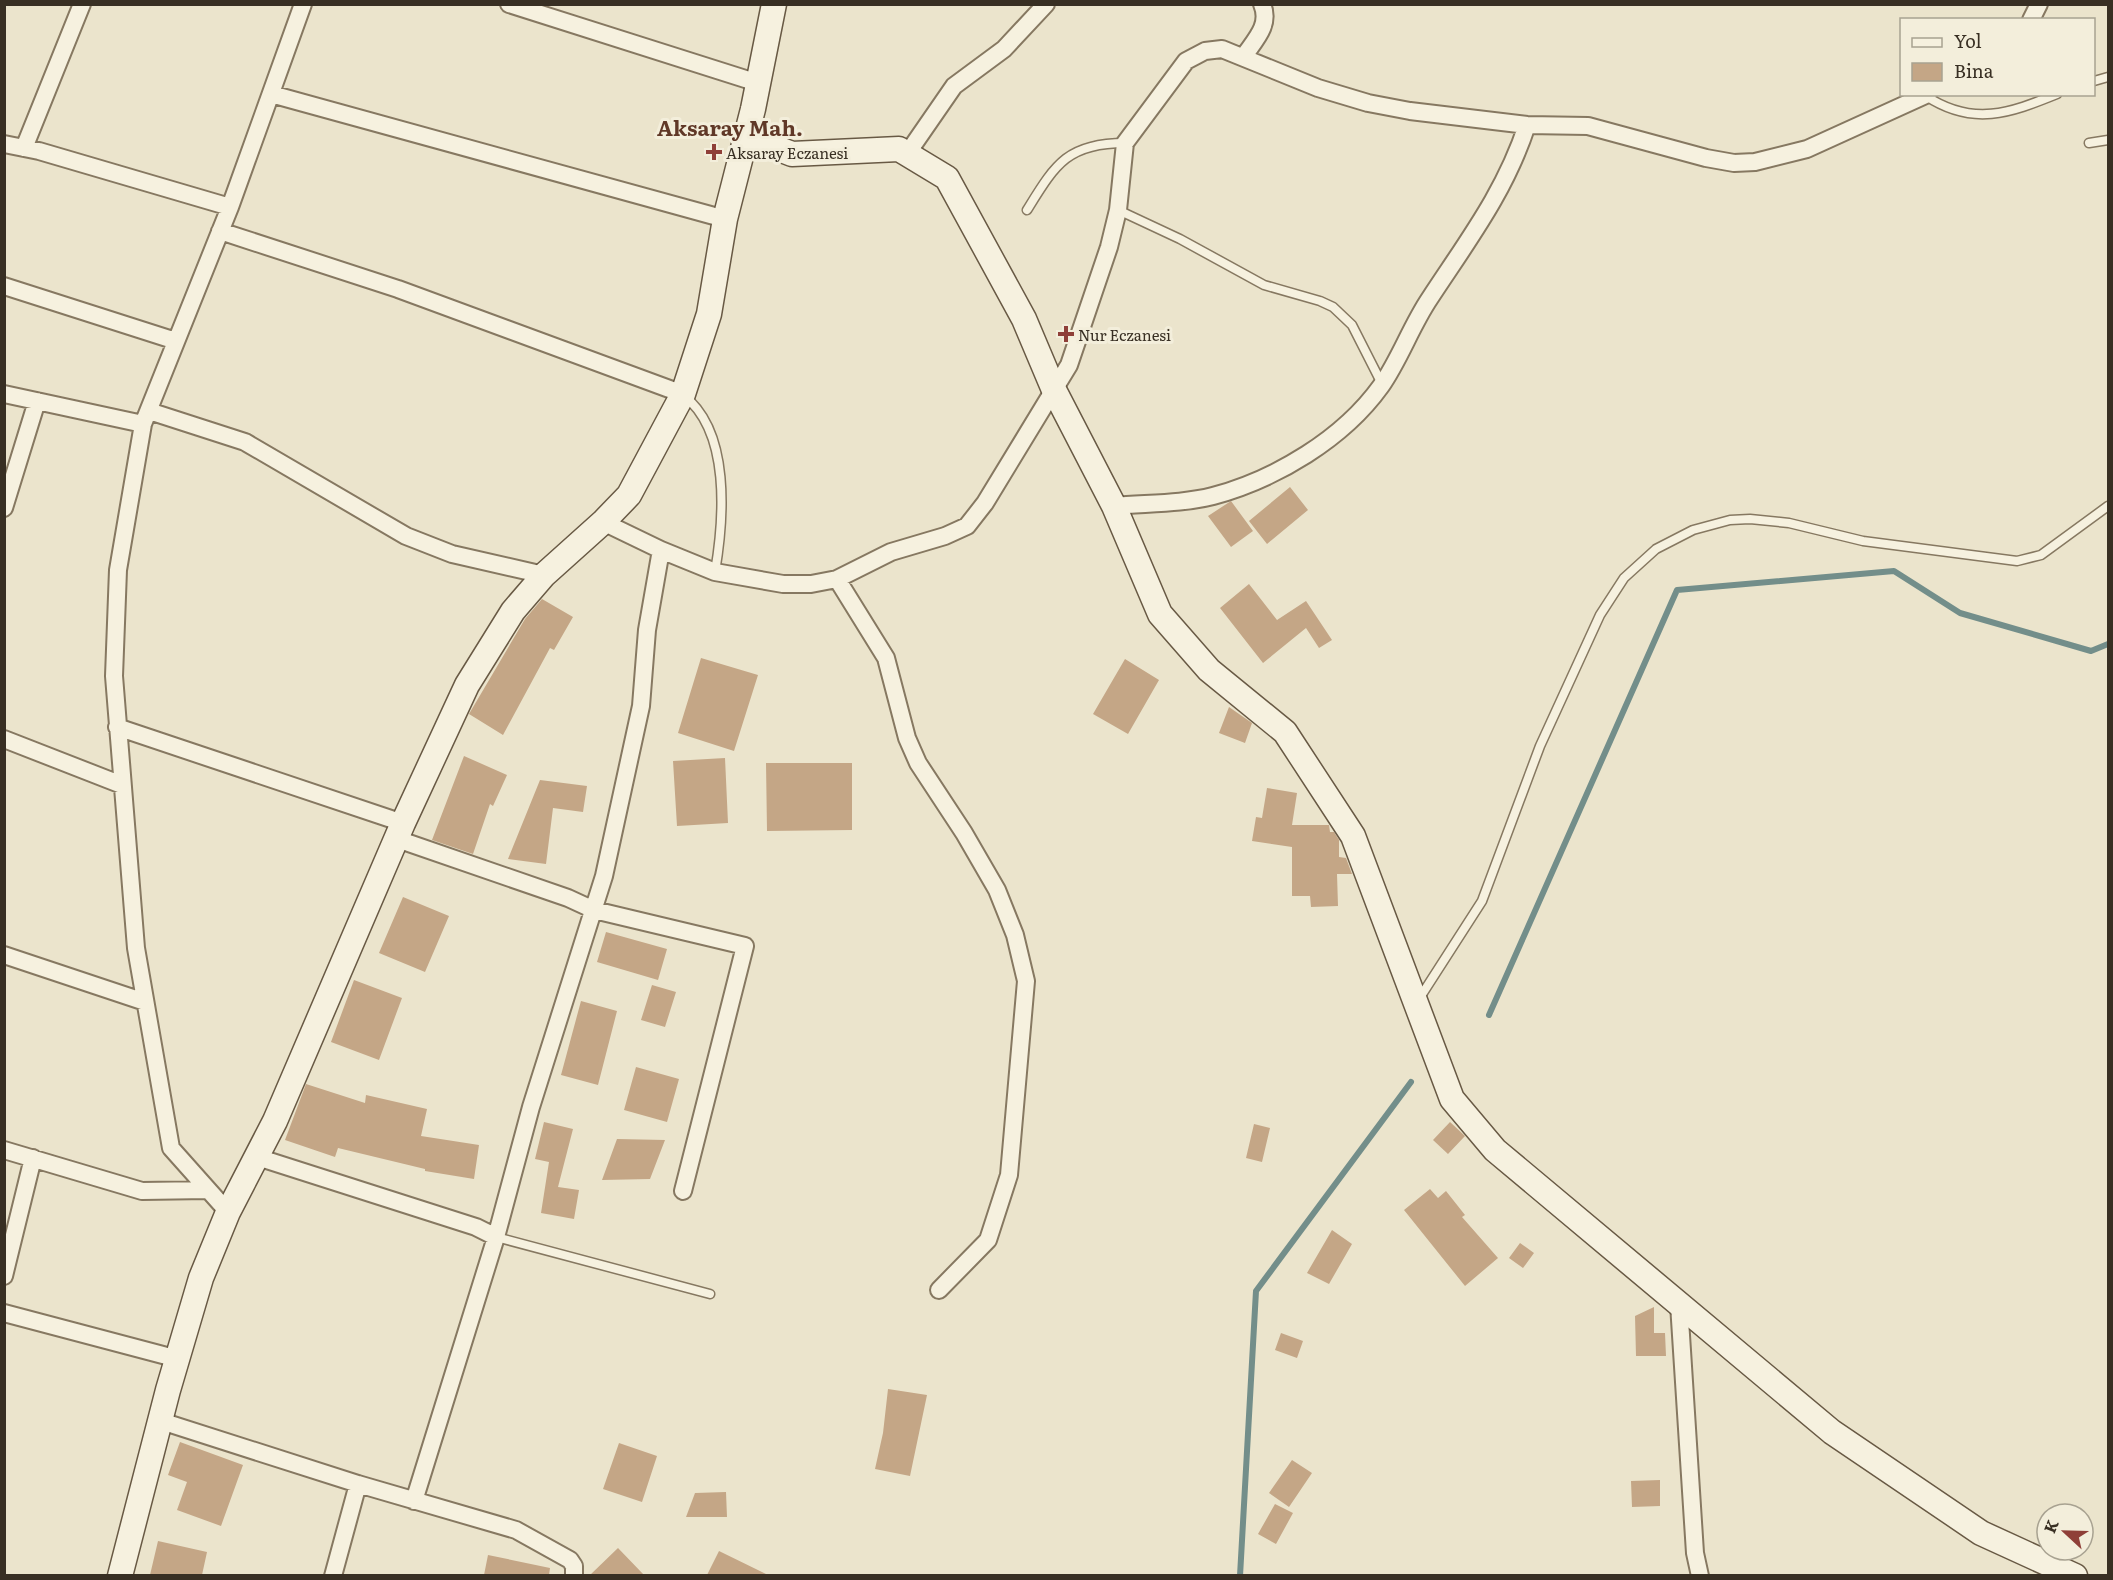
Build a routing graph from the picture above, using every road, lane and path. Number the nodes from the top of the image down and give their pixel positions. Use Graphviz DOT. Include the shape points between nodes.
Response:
graph roads {
  1 [pos="82,4"];
  2 [pos="303,4"];
  3 [pos="509,4"];
  4 [pos="774,4"];
  5 [pos="1046,4"];
  6 [pos="1262,4"];
  7 [pos="2038,4"];
  8 [pos="2032,18"];
  9 [pos="1244,56"];
  10 [pos="758,83"];
  11 [pos="271,94"];
  12 [pos="1925,96"];
  13 [pos="1928,96"];
  14 [pos="2053,96"];
  15 [pos="1527,125"];
  16 [pos="746,136"];
  17 [pos="2109,140"];
  18 [pos="1125,143"];
  19 [pos="2089,143"];
  20 [pos="4,144"];
  21 [pos="24,148"];
  22 [pos="908,154"];
  23 [pos="230,207"];
  24 [pos="1027,210"];
  25 [pos="1118,210"];
  26 [pos="725,219"];
  27 [pos="220,231"];
  28 [pos="4,286"];
  29 [pos="176,341"];
  30 [pos="1382,384"];
  31 [pos="1054,390"];
  32 [pos="4,394"];
  33 [pos="683,394"];
  34 [pos="37,401"];
  35 [pos="146,418"];
  36 [pos="1114,506"];
  37 [pos="2109,506"];
  38 [pos="4,508"];
  39 [pos="603,522"];
  40 [pos="661,550"];
  41 [pos="715,572"];
  42 [pos="544,574"];
  43 [pos="837,579"];
  44 [pos="117,727"];
  45 [pos="4,739"];
  46 [pos="122,785"];
  47 [pos="400,831"];
  48 [pos="594,910"];
  49 [pos="4,955"];
  50 [pos="145,1002"];
  51 [pos="1416,1004"];
  52 [pos="4,1150"];
  53 [pos="257,1157"];
  54 [pos="33,1158"];
  55 [pos="208,1190"];
  56 [pos="683,1191"];
  57 [pos="228,1212"];
  58 [pos="496,1237"];
  59 [pos="4,1276"];
  60 [pos="939,1290"];
  61 [pos="710,1294"];
  62 [pos="1679,1304"];
  63 [pos="4,1313"];
  64 [pos="178,1359"];
  65 [pos="161,1421"];
  66 [pos="358,1484"];
  67 [pos="414,1502"];
  68 [pos="1696,1574"];
  69 [pos="120,1575"];
  70 [pos="333,1575"];
  71 [pos="574,1575"];
  72 [pos="2074,1575"];
  1 -- 21 [label="street"];
  2 -- 11 [label="street"];
  3 -- 10 [label="street"];
  4 -- 10 [label="street"];
  5 -- 22 [label="street" via="1004,50 954,86"];
  6 -- 9 [label="street" via="1264,27"];
  7 -- 8 [label="street"];
  9 -- 15 [label="street" via="1318,88 1368,103"];
  9 -- 18 [label="street" via="1222,49 1205,51 1186,61"];
  10 -- 16 [label="street"];
  11 -- 23 [label="street"];
  11 -- 26 [label="street"];
  12 -- 15 [label="street" via="1807,149 1755,162 1706,158 1588,126"];
  13 -- 14 [label="lane" via="1946,109 1996,114 2029,107"];
  15 -- 30 [label="street" via="1499,194 1421,311"];
  16 -- 22 [label="street" via="792,153 899,149"];
  16 -- 26 [label="street"];
  17 -- 19 [label="lane"];
  18 -- 24 [label="lane" via="1086,146 1072,154 1046,181"];
  18 -- 25 [label="street"];
  20 -- 21 [label="street"];
  21 -- 23 [label="street"];
  22 -- 31 [label="street" via="947,178 1024,319"];
  23 -- 27 [label="street"];
  25 -- 30 [label="lane" via="1264,285 1333,307 1352,325"];
  25 -- 31 [label="street" via="1084,327"];
  26 -- 33 [label="street" via="709,314"];
  27 -- 29 [label="street"];
  27 -- 33 [label="street" via="398,289"];
  28 -- 29 [label="street"];
  29 -- 35 [label="street"];
  30 -- 36 [label="street" via="1360,412 1330,439 1301,458 1240,487 1211,497"];
  31 -- 36 [label="street"];
  31 -- 43 [label="street" via="985,503 966,525 945,536 891,552"];
  32 -- 34 [label="street"];
  33 -- 39 [label="street" via="629,495"];
  33 -- 41 [label="lane" via="708,422 716,455 721,522"];
  34 -- 35 [label="street"];
  34 -- 38 [label="street"];
  35 -- 42 [label="street" via="245,442 406,536 452,554"];
  35 -- 44 [label="street" via="118,570 114,676"];
  36 -- 51 [label="street" via="1160,614 1209,670 1285,732 1353,836"];
  37 -- 51 [label="lane" via="2041,555 2017,561 1863,541 1789,523 1750,519 1702,527 1656,549 1623,578 1600,615 1540,746 1482,901"];
  39 -- 40 [label="street"];
  39 -- 42 [label="street"];
  40 -- 41 [label="street"];
  40 -- 48 [label="street" via="647,630 641,706"];
  41 -- 43 [label="street" via="783,584"];
  42 -- 47 [label="street" via="513,611 467,685"];
  43 -- 60 [label="street" via="886,658 907,738 918,763 997,890 1015,935 1026,981 1009,1175 988,1240"];
  44 -- 46 [label="street"];
  44 -- 47 [label="street"];
  45 -- 46 [label="street"];
  46 -- 50 [label="street" via="136,948"];
  47 -- 48 [label="street"];
  47 -- 53 [label="street"];
  48 -- 56 [label="street" via="745,946"];
  48 -- 58 [label="street" via="531,1107"];
  49 -- 50 [label="street"];
  50 -- 55 [label="street" via="171,1148"];
  51 -- 62 [label="street" via="1452,1099 1496,1150"];
  52 -- 54 [label="street"];
  53 -- 57 [label="street"];
  53 -- 58 [label="street" via="476,1227"];
  54 -- 55 [label="street" via="142,1191"];
  54 -- 59 [label="street"];
  55 -- 57 [label="street"];
  57 -- 64 [label="street" via="201,1278"];
  58 -- 61 [label="lane"];
  58 -- 67 [label="street"];
  62 -- 68 [label="street"];
  62 -- 72 [label="street" via="1832,1432 1981,1533"];
  63 -- 64 [label="street"];
  64 -- 65 [label="street"];
  65 -- 66 [label="street"];
  65 -- 69 [label="street"];
  66 -- 67 [label="street"];
  66 -- 70 [label="street"];
  67 -- 71 [label="street" via="516,1530 570,1560"];
}
